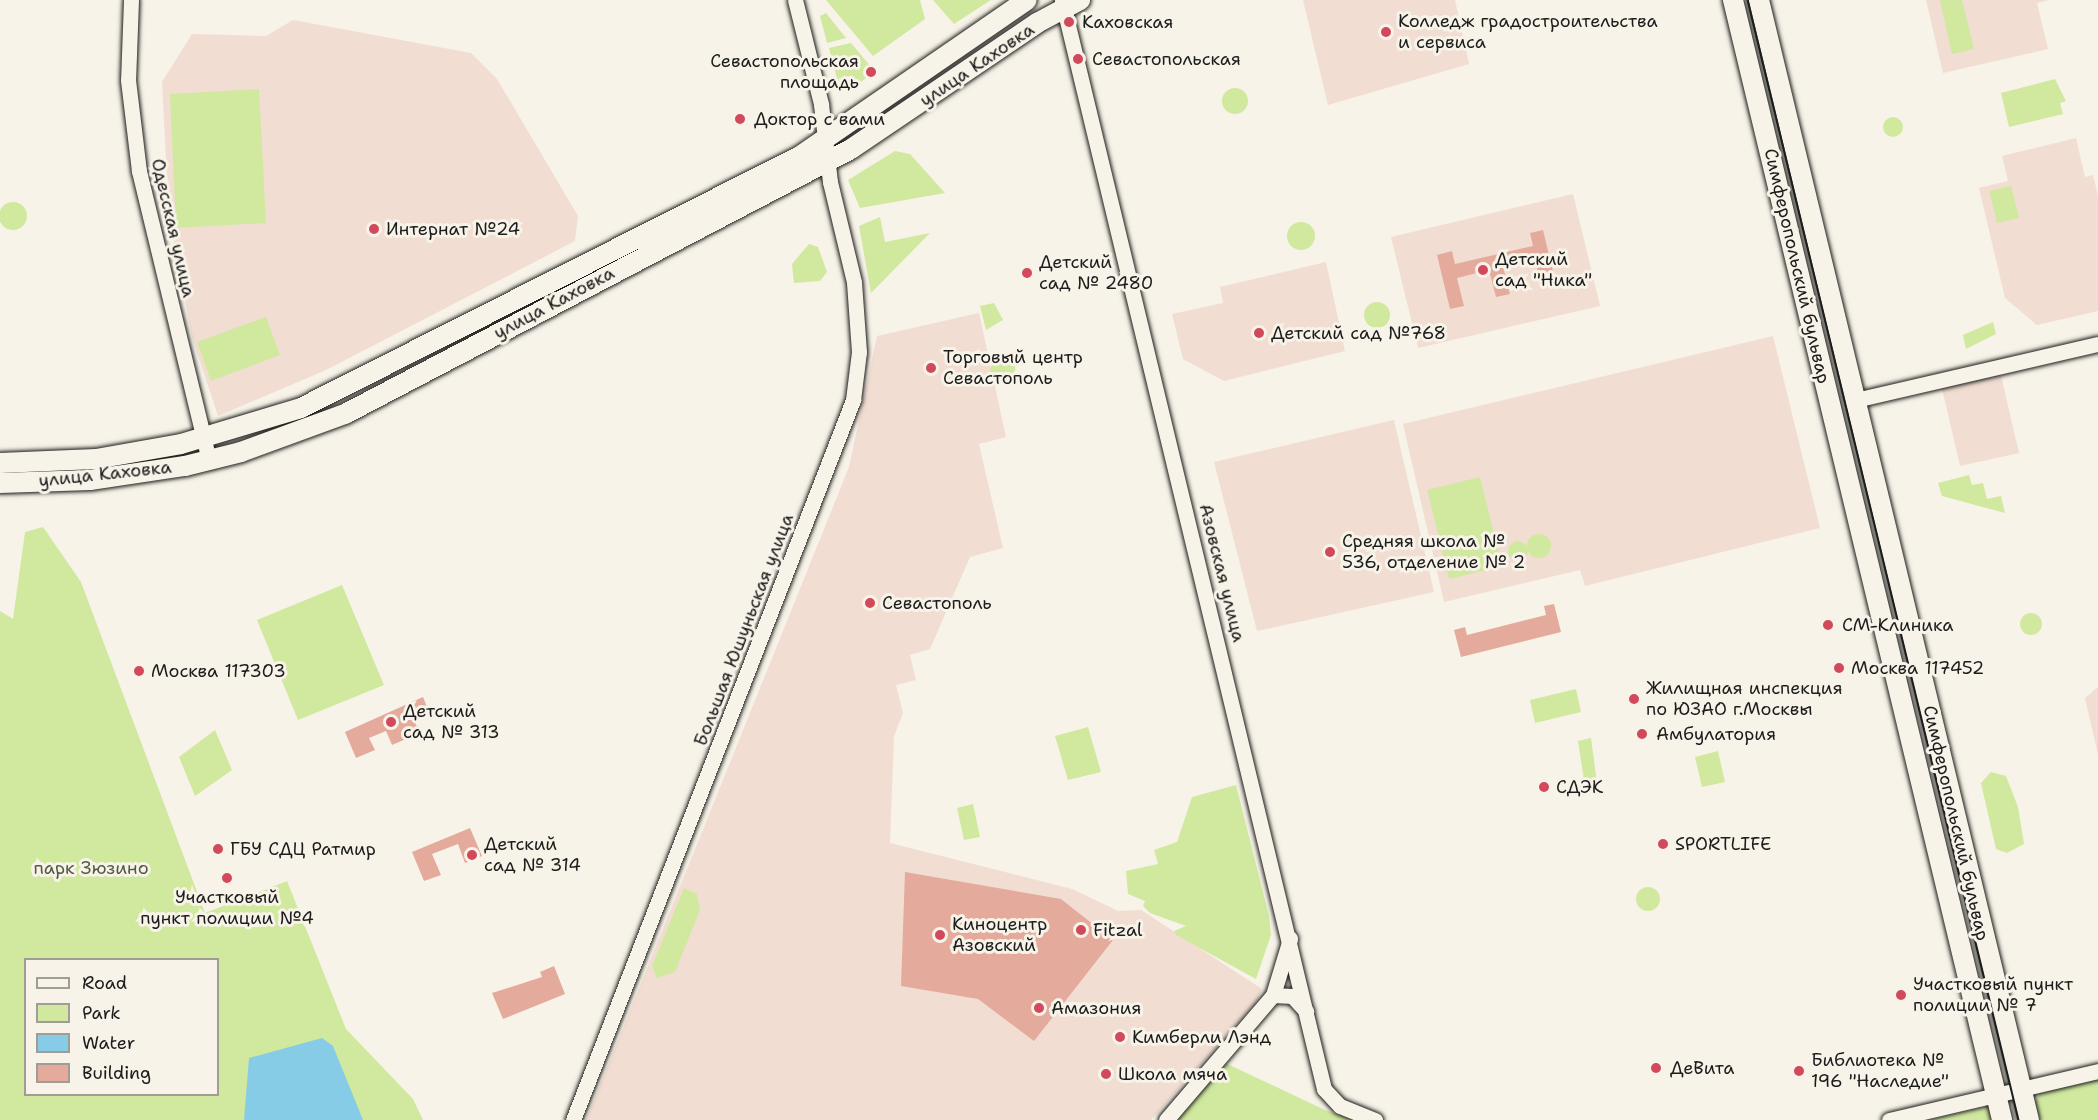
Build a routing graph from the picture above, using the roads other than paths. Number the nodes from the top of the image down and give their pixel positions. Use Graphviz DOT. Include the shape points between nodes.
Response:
graph roads {
  1 [pos="131,0"];
  2 [pos="795,0"];
  3 [pos="1027,0"];
  4 [pos="1733,0"];
  5 [pos="1759,0"];
  6 [pos="1069,2"];
  7 [pos="826,139"];
  8 [pos="828,161"];
  9 [pos="2098,344"];
  10 [pos="1855,400"];
  11 [pos="203,440"];
  12 [pos="209,461"];
  13 [pos="0,463"];
  14 [pos="0,483"];
  15 [pos="1886,526"];
  16 [pos="1859,531"];
  17 [pos="1291,934"];
  18 [pos="1273,995"];
  19 [pos="1306,1011"];
  20 [pos="2098,1071"];
  21 [pos="2021,1090"];
  22 [pos="1996,1096"];
  23 [pos="573,1120"];
  24 [pos="1166,1120"];
  25 [pos="1375,1120"];
  26 [pos="1889,1120"];
  27 [pos="2002,1120"];
  28 [pos="2029,1120"];
  1 -- 11 [label="street, Одесская улица" via="128,80 133,133"];
  2 -- 7 [label="street"];
  3 -- 7 [label="main road, улица Каховка"];
  4 -- 16 [label="main road, Симферопольский бульвар"];
  5 -- 10 [label="main road, Симферопольский бульвар"];
  6 -- 8 [label="main road, улица Каховка"];
  6 -- 17 [label="street, Азовская улица"];
  7 -- 8 [label="street, Большая Юшуньская улица"];
  7 -- 11 [label="main road, улица Каховка" via="334,392"];
  8 -- 12 [label="main road, улица Каховка" via="345,414"];
  8 -- 23 [label="street, Большая Юшуньская улица" via="858,311 857,373 847,422"];
  9 -- 10 [label="street"];
  10 -- 15 [label="main road, Симферопольский бульвар"];
  11 -- 12 [label="street, Одесская улица"];
  11 -- 13 [label="main road, улица Каховка" via="96,459"];
  12 -- 14 [label="main road, улица Каховка" via="90,480"];
  15 -- 16 [label="main road"];
  15 -- 21 [label="main road, Симферопольский бульвар"];
  16 -- 22 [label="main road, Симферопольский бульвар"];
  17 -- 18 [label="street"];
  17 -- 19 [label="street, Азовская улица"];
  18 -- 19 [label="street" via="1292,996"];
  18 -- 24 [label="street"];
  19 -- 25 [label="street, Азовская улица" via="1324,1089 1340,1106"];
  20 -- 21 [label="street"];
  21 -- 22 [label="street"];
  21 -- 28 [label="main road, Симферопольский бульвар"];
  22 -- 26 [label="street"];
  22 -- 27 [label="main road, Симферопольский бульвар"];
}
